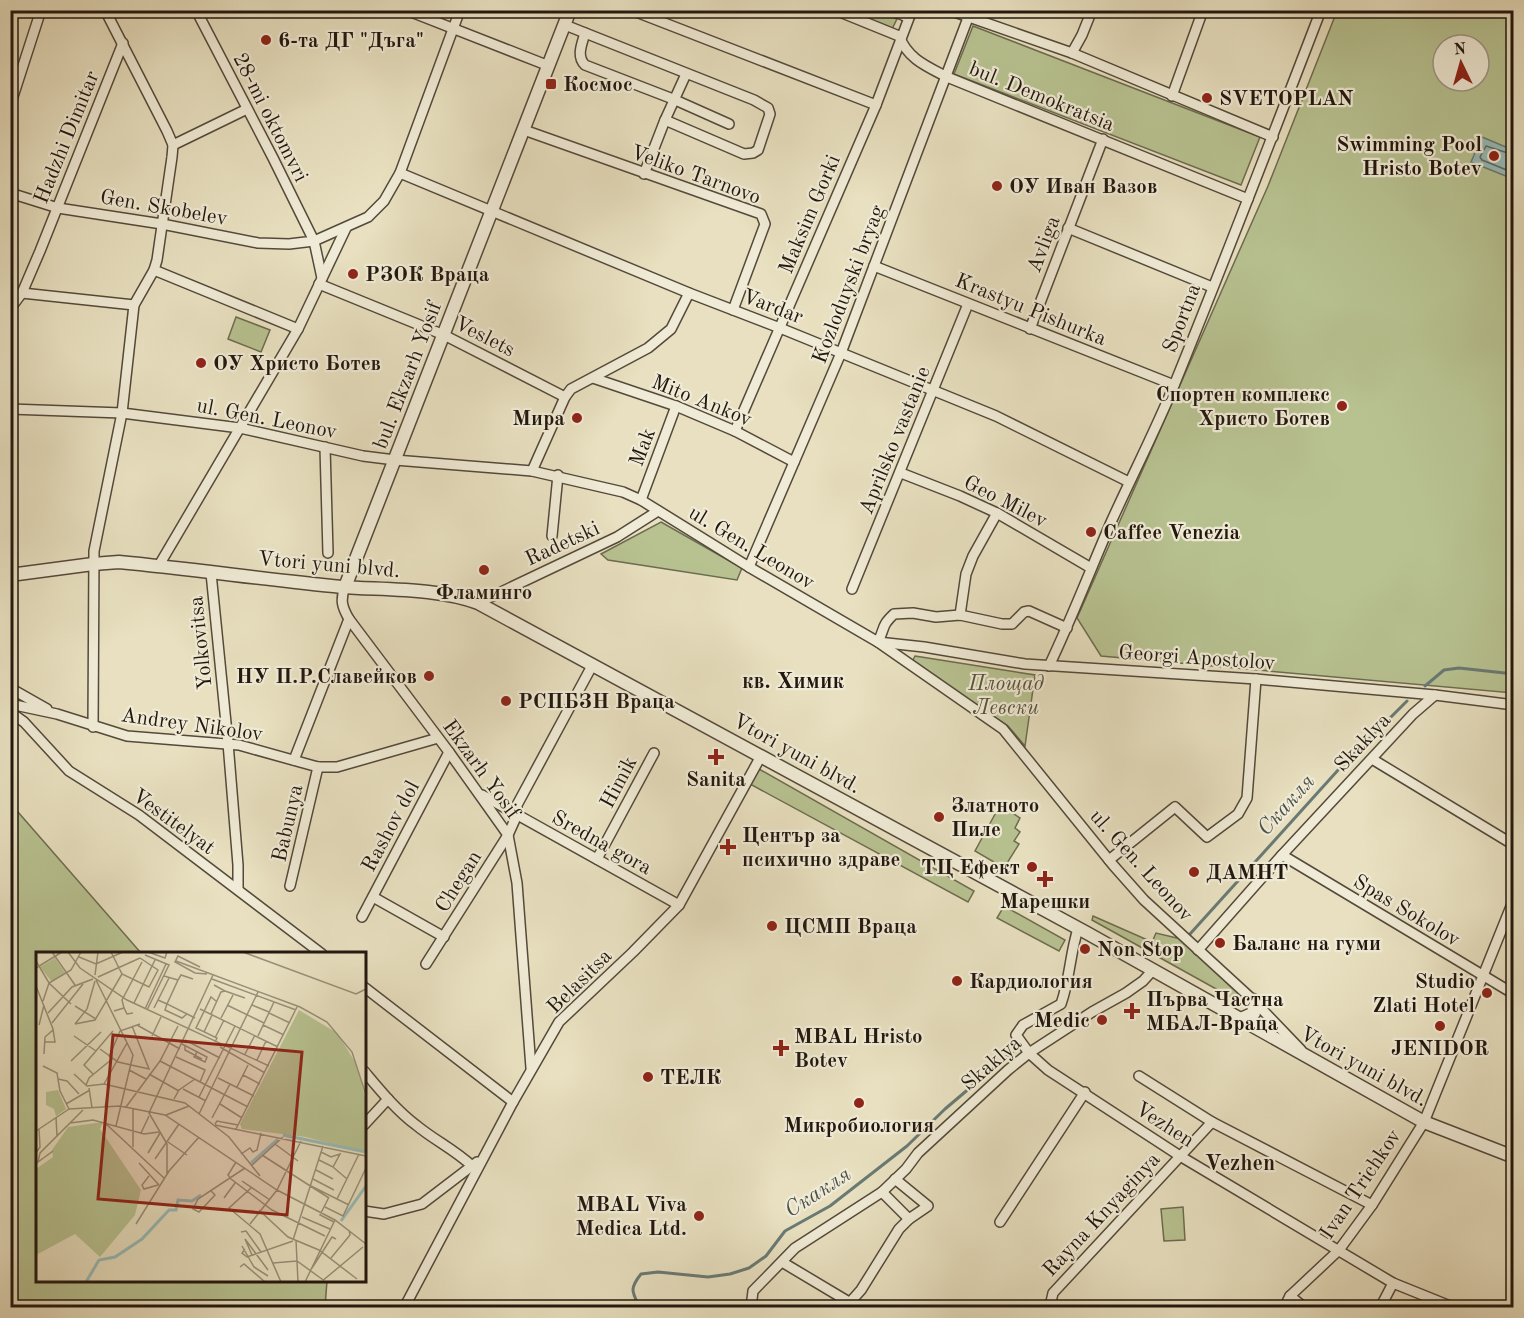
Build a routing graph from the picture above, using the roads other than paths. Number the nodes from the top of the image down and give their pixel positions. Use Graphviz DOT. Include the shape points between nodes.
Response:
graph roads {
  1 [pos="41,10"];
  2 [pos="105,10"];
  3 [pos="196,10"];
  4 [pos="406,10"];
  5 [pos="460,10"];
  6 [pos="570,10"];
  7 [pos="631,10"];
  8 [pos="835,10"];
  9 [pos="891,10"];
  10 [pos="926,10"];
  11 [pos="949,10"];
  12 [pos="1092,10"];
  13 [pos="1203,10"];
  14 [pos="1321,10"];
  15 [pos="912,11"];
  16 [pos="970,14"];
  17 [pos="564,25"];
  18 [pos="452,30"];
  19 [pos="585,33"];
  20 [pos="901,41"];
  21 [pos="123,43"];
  22 [pos="1072,53"];
  23 [pos="549,66"];
  24 [pos="686,74"];
  25 [pos="947,77"];
  26 [pos="1172,96"];
  27 [pos="673,99"];
  28 [pos="10,105"];
  29 [pos="876,105"];
  30 [pos="247,109"];
  31 [pos="665,120"];
  32 [pos="729,123"];
  33 [pos="524,130"];
  34 [pos="1272,137"];
  35 [pos="1103,139"];
  36 [pos="172,145"];
  37 [pos="400,173"];
  38 [pos="644,174"];
  39 [pos="11,193"];
  40 [pos="1248,199"];
  41 [pos="58,207"];
  42 [pos="492,213"];
  43 [pos="162,224"];
  44 [pos="346,228"];
  45 [pos="1068,228"];
  46 [pos="314,241"];
  47 [pos="874,266"];
  48 [pos="154,270"];
  49 [pos="321,281"];
  50 [pos="1212,287"];
  51 [pos="22,293"];
  52 [pos="689,293"];
  53 [pos="968,304"];
  54 [pos="134,305"];
  55 [pos="10,309"];
  56 [pos="733,310"];
  57 [pos="780,328"];
  58 [pos="298,329"];
  59 [pos="1030,329"];
  60 [pos="444,335"];
  61 [pos="841,353"];
  62 [pos="593,378"];
  63 [pos="1174,385"];
  64 [pos="933,390"];
  65 [pos="565,397"];
  66 [pos="676,406"];
  67 [pos="10,409"];
  68 [pos="122,413"];
  69 [pos="240,428"];
  70 [pos="735,431"];
  71 [pos="325,447"];
  72 [pos="394,460"];
  73 [pos="794,462"];
  74 [pos="532,471"];
  75 [pos="901,473"];
  76 [pos="558,475"];
  77 [pos="1129,482"];
  78 [pos="641,500"];
  79 [pos="658,512"];
  80 [pos="997,513"];
  81 [pos="552,536"];
  82 [pos="328,553"];
  83 [pos="93,564"];
  84 [pos="158,567"];
  85 [pos="749,567"];
  86 [pos="1091,568"];
  87 [pos="211,573"];
  88 [pos="10,575"];
  89 [pos="345,587"];
  90 [pos="852,589"];
  91 [pos="478,603"];
  92 [pos="960,615"];
  93 [pos="349,619"];
  94 [pos="1067,628"];
  95 [pos="878,642"];
  96 [pos="593,664"];
  97 [pos="1049,666"];
  98 [pos="1256,679"];
  99 [pos="10,688"];
  100 [pos="1435,695"];
  101 [pos="10,704"];
  102 [pos="1514,705"];
  103 [pos="10,712"];
  104 [pos="57,714"];
  105 [pos="93,727"];
  106 [pos="438,738"];
  107 [pos="228,743"];
  108 [pos="449,752"];
  109 [pos="654,753"];
  110 [pos="761,756"];
  111 [pos="1372,759"];
  112 [pos="294,760"];
  113 [pos="318,767"];
  114 [pos="477,793"];
  115 [pos="517,815"];
  116 [pos="508,835"];
  117 [pos="1514,845"];
  118 [pos="1282,855"];
  119 [pos="597,859"];
  120 [pos="1109,860"];
  121 [pos="290,886"];
  122 [pos="238,889"];
  123 [pos="373,897"];
  124 [pos="1514,899"];
  125 [pos="679,905"];
  126 [pos="362,917"];
  127 [pos="1078,929"];
  128 [pos="444,937"];
  129 [pos="1197,950"];
  130 [pos="319,952"];
  131 [pos="426,964"];
  132 [pos="1153,970"];
  133 [pos="1482,976"];
  134 [pos="366,989"];
  135 [pos="1514,994"];
  136 [pos="1253,1000"];
  137 [pos="1241,1019"];
  138 [pos="1029,1053"];
  139 [pos="1309,1058"];
  140 [pos="531,1071"];
  141 [pos="366,1073"];
  142 [pos="1138,1076"];
  143 [pos="1085,1092"];
  144 [pos="388,1099"];
  145 [pos="513,1102"];
  146 [pos="1212,1122"];
  147 [pos="1424,1122"];
  148 [pos="366,1123"];
  149 [pos="486,1155"];
  150 [pos="1180,1156"];
  151 [pos="1514,1157"];
  152 [pos="472,1166"];
  153 [pos="895,1179"];
  154 [pos="882,1192"];
  155 [pos="1372,1205"];
  156 [pos="366,1211"];
  157 [pos="909,1219"];
  158 [pos="1000,1222"];
  159 [pos="1339,1250"];
  160 [pos="782,1262"];
  161 [pos="1393,1283"];
  162 [pos="1290,1296"];
  163 [pos="847,1305"];
  164 [pos="404,1308"];
  165 [pos="751,1308"];
  166 [pos="1056,1308"];
  167 [pos="1284,1308"];
  168 [pos="1305,1308"];
  169 [pos="1380,1308"];
  170 [pos="1455,1308"];
  1 -- 28 [label="street"];
  2 -- 21 [label="street"];
  3 -- 30 [label="street, 28-mi oktomvri"];
  4 -- 18 [label="street"];
  5 -- 18 [label="street, Gen. Skobelev"];
  6 -- 17 [label="street, bul. Ekzarh Yosif"];
  7 -- 29 [label="street"];
  8 -- 20 [label="street, bul. Demokratsia" via="899,36"];
  9 -- 15 [label="street" via="905,16"];
  10 -- 15 [label="street"];
  11 -- 16 [label="street"];
  12 -- 22 [label="street"];
  13 -- 26 [label="street"];
  14 -- 34 [label="street, Sportna"];
  15 -- 20 [label="street, Maksim Gorki"];
  16 -- 22 [label="street"];
  16 -- 25 [label="street, Kozloduyski bryag"];
  17 -- 19 [label="street"];
  17 -- 23 [label="street, bul. Ekzarh Yosif"];
  18 -- 23 [label="street"];
  18 -- 37 [label="street, Gen. Skobelev"];
  19 -- 24 [label="street"];
  19 -- 27 [label="street" via="579,55 585,65"];
  20 -- 25 [label="street, bul. Demokratsia" via="914,59"];
  20 -- 29 [label="street, Maksim Gorki"];
  21 -- 36 [label="street"];
  21 -- 41 [label="street, Hadzhi Dimitar"];
  22 -- 26 [label="street"];
  23 -- 33 [label="street, bul. Ekzarh Yosif"];
  24 -- 27 [label="street"];
  24 -- 31 [label="street" via="768,108 770,114 758,150 744,154"];
  25 -- 35 [label="street, bul. Demokratsia"];
  25 -- 47 [label="street, Kozloduyski bryag"];
  26 -- 34 [label="street"];
  27 -- 31 [label="street"];
  27 -- 32 [label="street"];
  29 -- 57 [label="street, Maksim Gorki"];
  30 -- 36 [label="street"];
  30 -- 46 [label="street, 28-mi oktomvri"];
  31 -- 38 [label="street"];
  33 -- 38 [label="street, Veliko Tarnovo"];
  33 -- 42 [label="street, bul. Ekzarh Yosif"];
  34 -- 40 [label="street, Sportna"];
  35 -- 40 [label="street, bul. Demokratsia"];
  35 -- 45 [label="street, Avliga"];
  36 -- 43 [label="street"];
  37 -- 42 [label="street, Vardar"];
  37 -- 44 [label="street, Gen. Skobelev" via="384,201 368,217"];
  38 -- 56 [label="street, Veliko Tarnovo" via="764,218"];
  39 -- 41 [label="street, Gen. Skobelev"];
  40 -- 50 [label="street, Sportna"];
  41 -- 43 [label="street, Gen. Skobelev"];
  41 -- 51 [label="street, Hadzhi Dimitar"];
  42 -- 52 [label="street, Vardar"];
  42 -- 60 [label="street, bul. Ekzarh Yosif"];
  43 -- 46 [label="street, Gen. Skobelev" via="258,243"];
  43 -- 48 [label="street"];
  44 -- 46 [label="street, Gen. Skobelev"];
  44 -- 49 [label="street"];
  45 -- 50 [label="street"];
  45 -- 59 [label="street, Avliga"];
  46 -- 49 [label="street, 28-mi oktomvri"];
  47 -- 53 [label="street, Krastyu Pishurka"];
  47 -- 61 [label="street, Kozloduyski bryag"];
  48 -- 54 [label="street"];
  48 -- 58 [label="street"];
  49 -- 58 [label="street"];
  49 -- 60 [label="street, Veslets"];
  50 -- 63 [label="street, Sportna"];
  51 -- 54 [label="street"];
  51 -- 55 [label="street, Hadzhi Dimitar"];
  52 -- 56 [label="street, Vardar"];
  52 -- 62 [label="street" via="671,329 648,348"];
  53 -- 59 [label="street, Krastyu Pishurka"];
  53 -- 64 [label="street, Aprilsko vastanie"];
  54 -- 68 [label="street"];
  56 -- 57 [label="street, Vardar"];
  57 -- 61 [label="street, Vardar"];
  57 -- 70 [label="street, Maksim Gorki"];
  58 -- 69 [label="street"];
  59 -- 63 [label="street, Krastyu Pishurka"];
  60 -- 65 [label="street, Veslets"];
  60 -- 72 [label="street, bul. Ekzarh Yosif"];
  61 -- 64 [label="street, Vardar"];
  61 -- 73 [label="street, Kozloduyski bryag"];
  62 -- 65 [label="street" via="571,389"];
  62 -- 66 [label="street, Mito Ankov"];
  63 -- 77 [label="street, Sportna"];
  64 -- 75 [label="street, Aprilsko vastanie"];
  64 -- 77 [label="street, Vardar" via="996,416"];
  65 -- 74 [label="street"];
  66 -- 70 [label="street, Mito Ankov"];
  66 -- 78 [label="street, Mak"];
  67 -- 68 [label="street, ul. Gen. Leonov"];
  68 -- 69 [label="street, ul. Gen. Leonov"];
  68 -- 83 [label="street"];
  69 -- 71 [label="street, ul. Gen. Leonov"];
  69 -- 84 [label="street"];
  70 -- 73 [label="street, Mito Ankov"];
  71 -- 72 [label="street, ul. Gen. Leonov"];
  71 -- 82 [label="street"];
  72 -- 74 [label="street, ul. Gen. Leonov"];
  72 -- 89 [label="street, bul. Ekzarh Yosif"];
  73 -- 85 [label="street, Kozloduyski bryag"];
  74 -- 76 [label="street, ul. Gen. Leonov"];
  75 -- 80 [label="street, Geo Milev"];
  75 -- 90 [label="street, Aprilsko vastanie"];
  76 -- 78 [label="street, ul. Gen. Leonov"];
  76 -- 81 [label="street"];
  77 -- 86 [label="street, Sportna"];
  78 -- 79 [label="street, ul. Gen. Leonov"];
  79 -- 85 [label="street, ul. Gen. Leonov"];
  79 -- 91 [label="street, Radetski" via="617,537"];
  80 -- 86 [label="street, Geo Milev"];
  80 -- 92 [label="street" via="966,574"];
  83 -- 84 [label="street, Vtori yuni blvd." via="119,562"];
  83 -- 88 [label="street, Vtori yuni blvd."];
  83 -- 105 [label="street"];
  84 -- 87 [label="street, Vtori yuni blvd."];
  85 -- 95 [label="street, ul. Gen. Leonov"];
  86 -- 94 [label="street, Sportna"];
  87 -- 89 [label="street, Vtori yuni blvd."];
  87 -- 107 [label="street, Yolkovitsa"];
  89 -- 91 [label="street, Vtori yuni blvd." via="462,597"];
  89 -- 93 [label="street, Ekzarh Yosif" via="341,597"];
  91 -- 96 [label="street, Vtori yuni blvd."];
  92 -- 94 [label="street" via="1012,624 1029,611"];
  92 -- 95 [label="street" via="894,614 884,623"];
  93 -- 106 [label="street, Ekzarh Yosif"];
  93 -- 112 [label="street"];
  94 -- 97 [label="street, Sportna"];
  95 -- 97 [label="street, Georgi Apostolov"];
  95 -- 120 [label="street, ul. Gen. Leonov" via="1003,729"];
  96 -- 110 [label="street, Vtori yuni blvd."];
  96 -- 115 [label="street, Chegan" via="517,805"];
  97 -- 98 [label="street, Georgi Apostolov"];
  98 -- 100 [label="street, Georgi Apostolov"];
  98 -- 120 [label="street" via="1247,798 1238,814 1207,837 1175,807"];
  99 -- 104 [label="street"];
  100 -- 102 [label="street, Georgi Apostolov"];
  100 -- 111 [label="street, Skaklya"];
  101 -- 104 [label="street, Andrey Nikolov"];
  103 -- 122 [label="street, Vestitelyat" via="69,771 139,815"];
  104 -- 105 [label="street, Andrey Nikolov"];
  105 -- 107 [label="street, Andrey Nikolov" via="127,736"];
  106 -- 108 [label="street, Ekzarh Yosif"];
  106 -- 113 [label="street, Andrey Nikolov" via="337,767"];
  107 -- 112 [label="street, Andrey Nikolov"];
  107 -- 122 [label="street, Yolkovitsa"];
  108 -- 114 [label="street, Ekzarh Yosif"];
  108 -- 123 [label="street, Rashov dol"];
  109 -- 119 [label="street, Himik"];
  110 -- 125 [label="street, Belasitsa"];
  110 -- 127 [label="street, Vtori yuni blvd."];
  111 -- 117 [label="street"];
  111 -- 118 [label="street, Skaklya"];
  112 -- 113 [label="street, Andrey Nikolov"];
  113 -- 121 [label="street, Babunya"];
  114 -- 115 [label="street, Sredna gora"];
  114 -- 116 [label="street, Ekzarh Yosif"];
  115 -- 116 [label="street, Chegan"];
  115 -- 119 [label="street, Sredna gora"];
  116 -- 128 [label="street, Chegan"];
  116 -- 140 [label="street, Ekzarh Yosif" via="517,883"];
  118 -- 129 [label="street, Skaklya"];
  118 -- 133 [label="street, Spas Sokolov"];
  119 -- 125 [label="street, Sredna gora"];
  120 -- 129 [label="street, ul. Gen. Leonov"];
  122 -- 130 [label="street, Vestitelyat"];
  123 -- 126 [label="street, Rashov dol"];
  123 -- 128 [label="street"];
  124 -- 133 [label="street, Ivan Trichkov"];
  125 -- 140 [label="street, Belasitsa" via="559,1022"];
  127 -- 132 [label="street, Vtori yuni blvd."];
  127 -- 138 [label="street" via="1061,1004 1023,1025 1016,1035"];
  128 -- 131 [label="street, Chegan"];
  129 -- 136 [label="street, ul. Gen. Leonov"];
  132 -- 137 [label="street, Vtori yuni blvd."];
  132 -- 138 [label="street, Skaklya" via="1126,993"];
  133 -- 135 [label="street, Spas Sokolov"];
  133 -- 147 [label="street, Ivan Trichkov"];
  134 -- 145 [label="street"];
  136 -- 137 [label="street" via="1254,1013"];
  136 -- 139 [label="street, ul. Gen. Leonov"];
  137 -- 139 [label="street, Vtori yuni blvd."];
  138 -- 143 [label="street, Vezhen" via="1048,1070"];
  138 -- 153 [label="street, Skaklya"];
  139 -- 147 [label="street, Vtori yuni blvd."];
  140 -- 145 [label="street, Belasitsa"];
  141 -- 144 [label="street"];
  142 -- 146 [label="street"];
  143 -- 150 [label="street, Vezhen"];
  143 -- 158 [label="street"];
  144 -- 148 [label="street"];
  144 -- 152 [label="street"];
  145 -- 149 [label="street, Belasitsa"];
  146 -- 150 [label="street, Rayna Knyaginya"];
  146 -- 155 [label="street"];
  147 -- 151 [label="street, Vtori yuni blvd."];
  147 -- 155 [label="street, Ivan Trichkov"];
  149 -- 152 [label="street"];
  149 -- 164 [label="street, Belasitsa"];
  150 -- 159 [label="street, Vezhen"];
  150 -- 166 [label="street, Rayna Knyaginya" via="1053,1293 1051,1302"];
  152 -- 156 [label="street" via="422,1204 384,1214"];
  153 -- 154 [label="street, Skaklya"];
  153 -- 157 [label="street" via="928,1206"];
  154 -- 157 [label="street"];
  154 -- 160 [label="street, Skaklya" via="816,1233"];
  155 -- 159 [label="street, Ivan Trichkov"];
  157 -- 163 [label="street"];
  159 -- 161 [label="street, Vezhen"];
  159 -- 162 [label="street, Ivan Trichkov"];
  160 -- 163 [label="street"];
  160 -- 165 [label="street, Skaklya" via="753,1291"];
  161 -- 169 [label="street"];
  161 -- 170 [label="street, Vezhen"];
  162 -- 167 [label="street, Ivan Trichkov"];
  162 -- 168 [label="street"];
}
